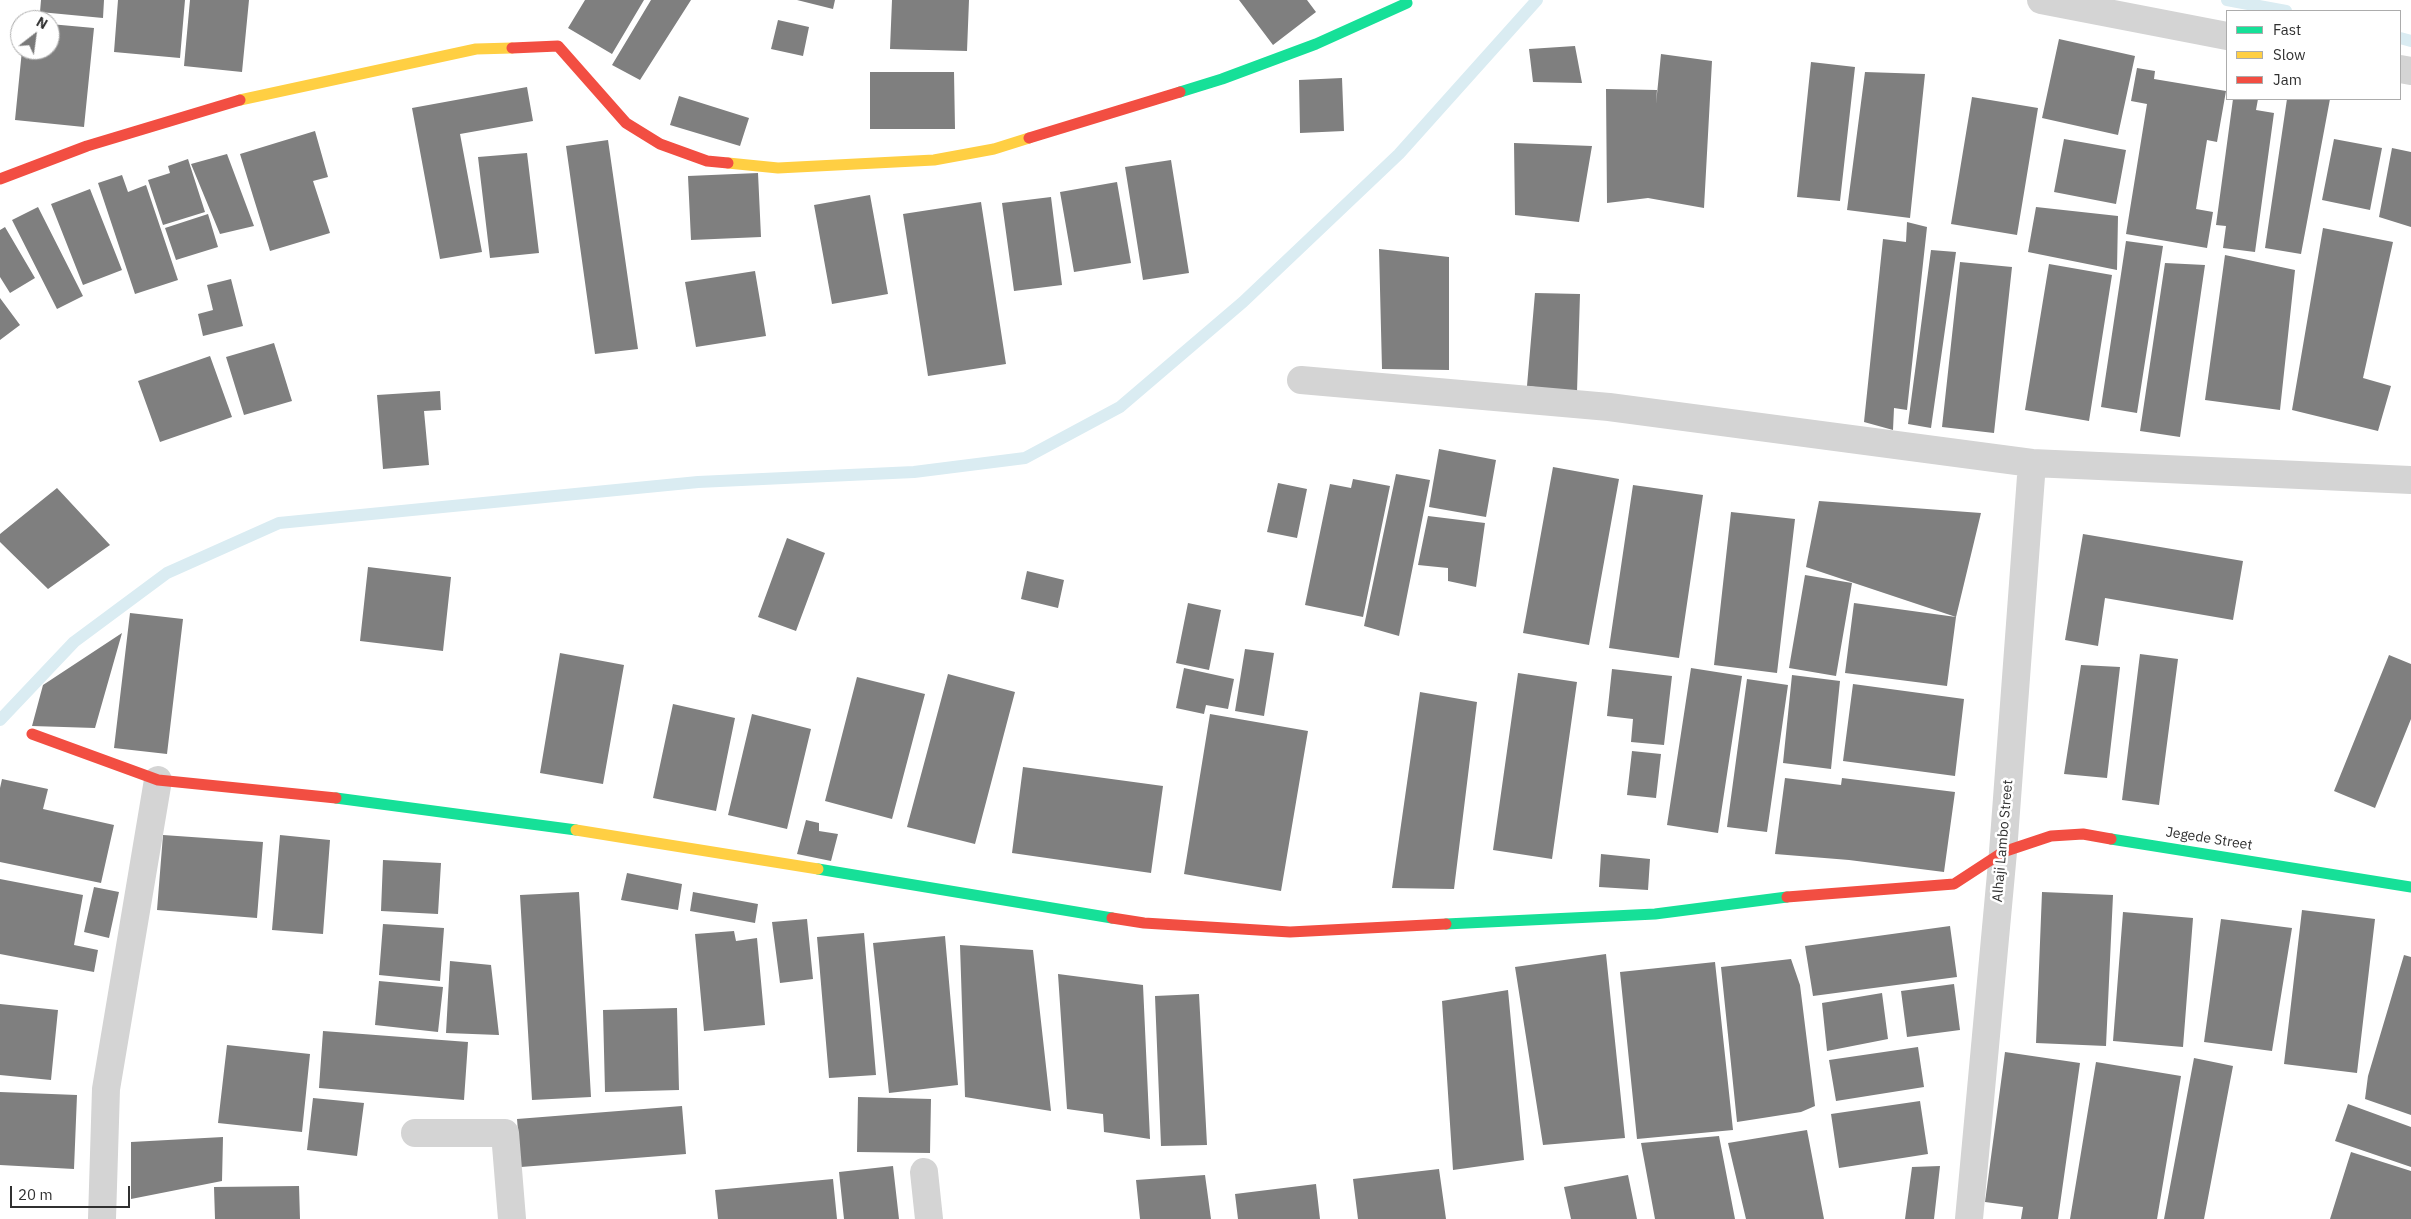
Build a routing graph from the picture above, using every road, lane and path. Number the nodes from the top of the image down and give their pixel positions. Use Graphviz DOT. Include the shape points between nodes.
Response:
graph roads {
  1 [pos="2041,0"];
  2 [pos="1407,3"];
  3 [pos="2226,36"];
  4 [pos="0,179"];
  5 [pos="1301,380"];
  6 [pos="2032,463"];
  7 [pos="2411,480"];
  8 [pos="32,734"];
  9 [pos="158,780"];
  10 [pos="2003,852"];
  11 [pos="2411,887"];
  12 [pos="415,1133"];
  13 [pos="924,1172"];
  14 [pos="102,1219"];
  15 [pos="512,1219"];
  16 [pos="929,1219"];
  17 [pos="1969,1219"];
  1 -- 3 [label="street"];
  2 -- 4 [label="street" via="1316,44 1222,79 994,149 934,160 778,168 707,161 660,144 626,123 558,46 476,49 236,100 87,146"];
  5 -- 6 [label="street" via="1609,407"];
  6 -- 7 [label="street"];
  6 -- 10 [label="street, Alhaji Lambo Street"];
  8 -- 9 [label="street, Jegede Street"];
  9 -- 10 [label="street, Jegede Street" via="598,833 1144,923 1290,932 1655,914 1810,894 1954,884"];
  9 -- 14 [label="street" via="106,1089"];
  10 -- 11 [label="street, Jegede Street" via="2051,836 2083,834"];
  10 -- 17 [label="street, Alhaji Lambo Street"];
  12 -- 15 [label="street" via="504,1133"];
  13 -- 16 [label="street"];
}
